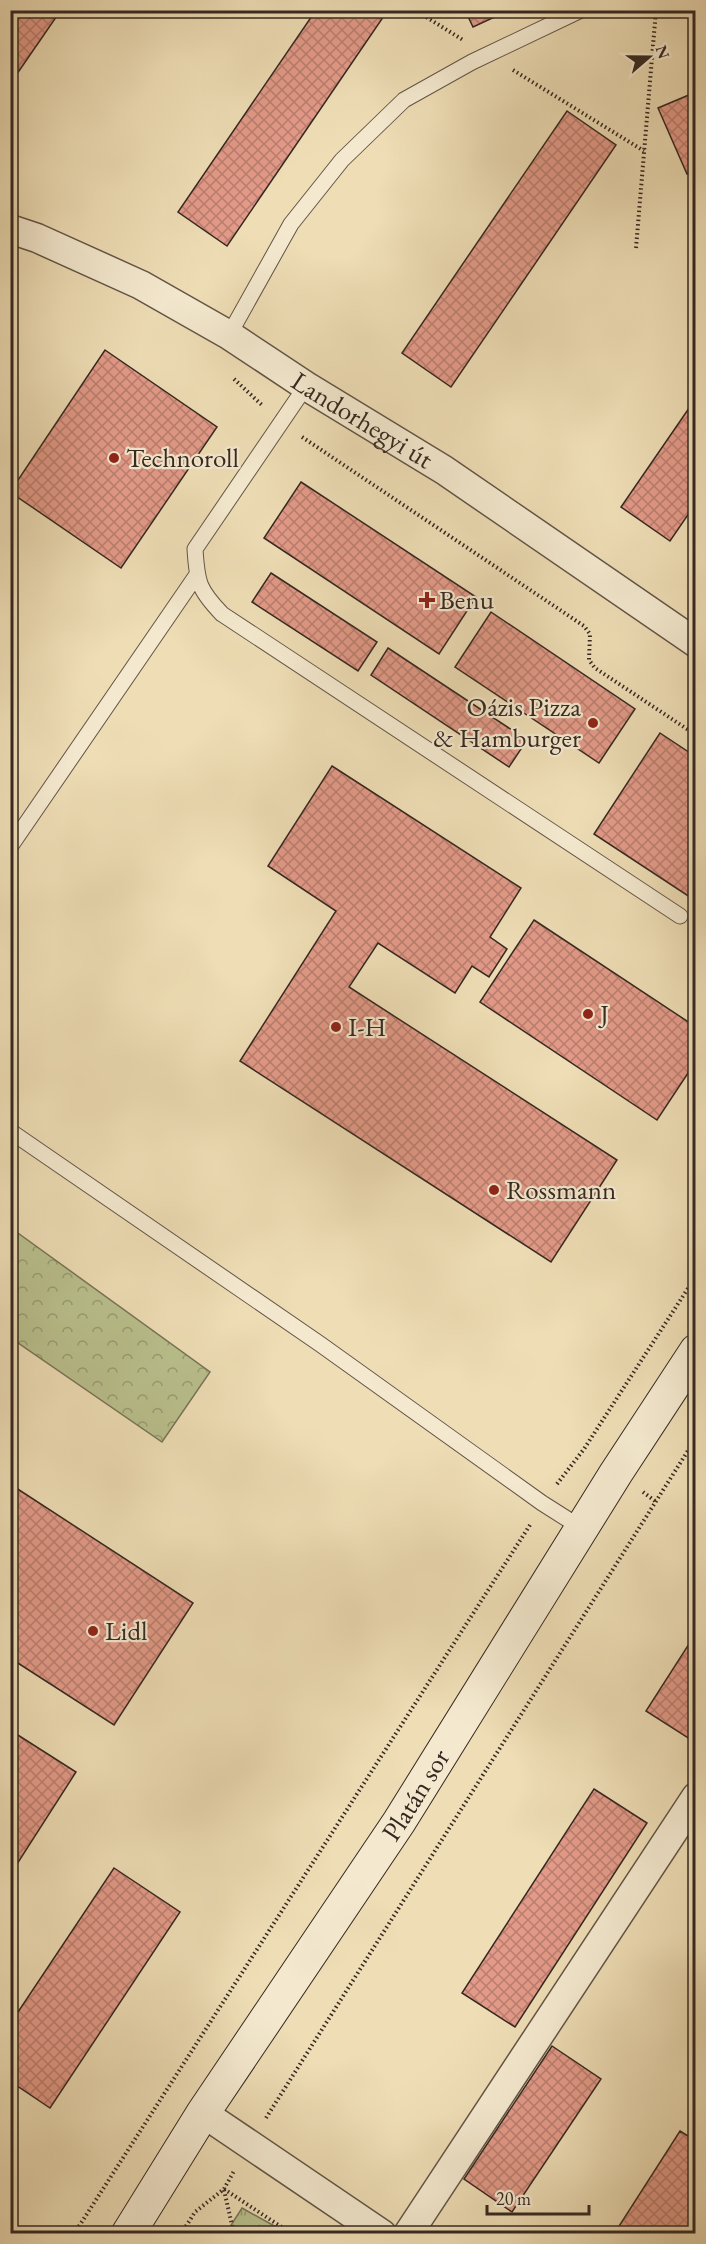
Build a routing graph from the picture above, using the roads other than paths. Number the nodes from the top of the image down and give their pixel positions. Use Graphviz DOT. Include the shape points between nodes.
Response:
graph roads {
  1 [pos="581,10"];
  2 [pos="10,229"];
  3 [pos="229,335"];
  4 [pos="306,386"];
  5 [pos="196,576"];
  6 [pos="696,643"];
  7 [pos="10,848"];
  8 [pos="680,916"];
  9 [pos="10,1131"];
  10 [pos="696,1351"];
  11 [pos="583,1529"];
  12 [pos="696,1797"];
  13 [pos="203,2114"];
  14 [pos="128,2234"];
  15 [pos="382,2234"];
  16 [pos="408,2234"];
  1 -- 3 [label="lane" via="404,100 342,160 291,224"];
  2 -- 3 [label="street, Landorhegyi út" via="141,285"];
  3 -- 4 [label="street, Landorhegyi út"];
  4 -- 5 [label="lane" via="195,549"];
  4 -- 6 [label="street, Landorhegyi út" via="444,470"];
  5 -- 7 [label="lane"];
  5 -- 8 [label="lane" via="204,595 222,615"];
  9 -- 11 [label="lane"];
  10 -- 11 [label="street, Platán sor"];
  11 -- 13 [label="street, Platán sor" via="399,1822"];
  12 -- 16 [label="street"];
  13 -- 14 [label="street, Platán sor"];
  13 -- 15 [label="street"];
}
